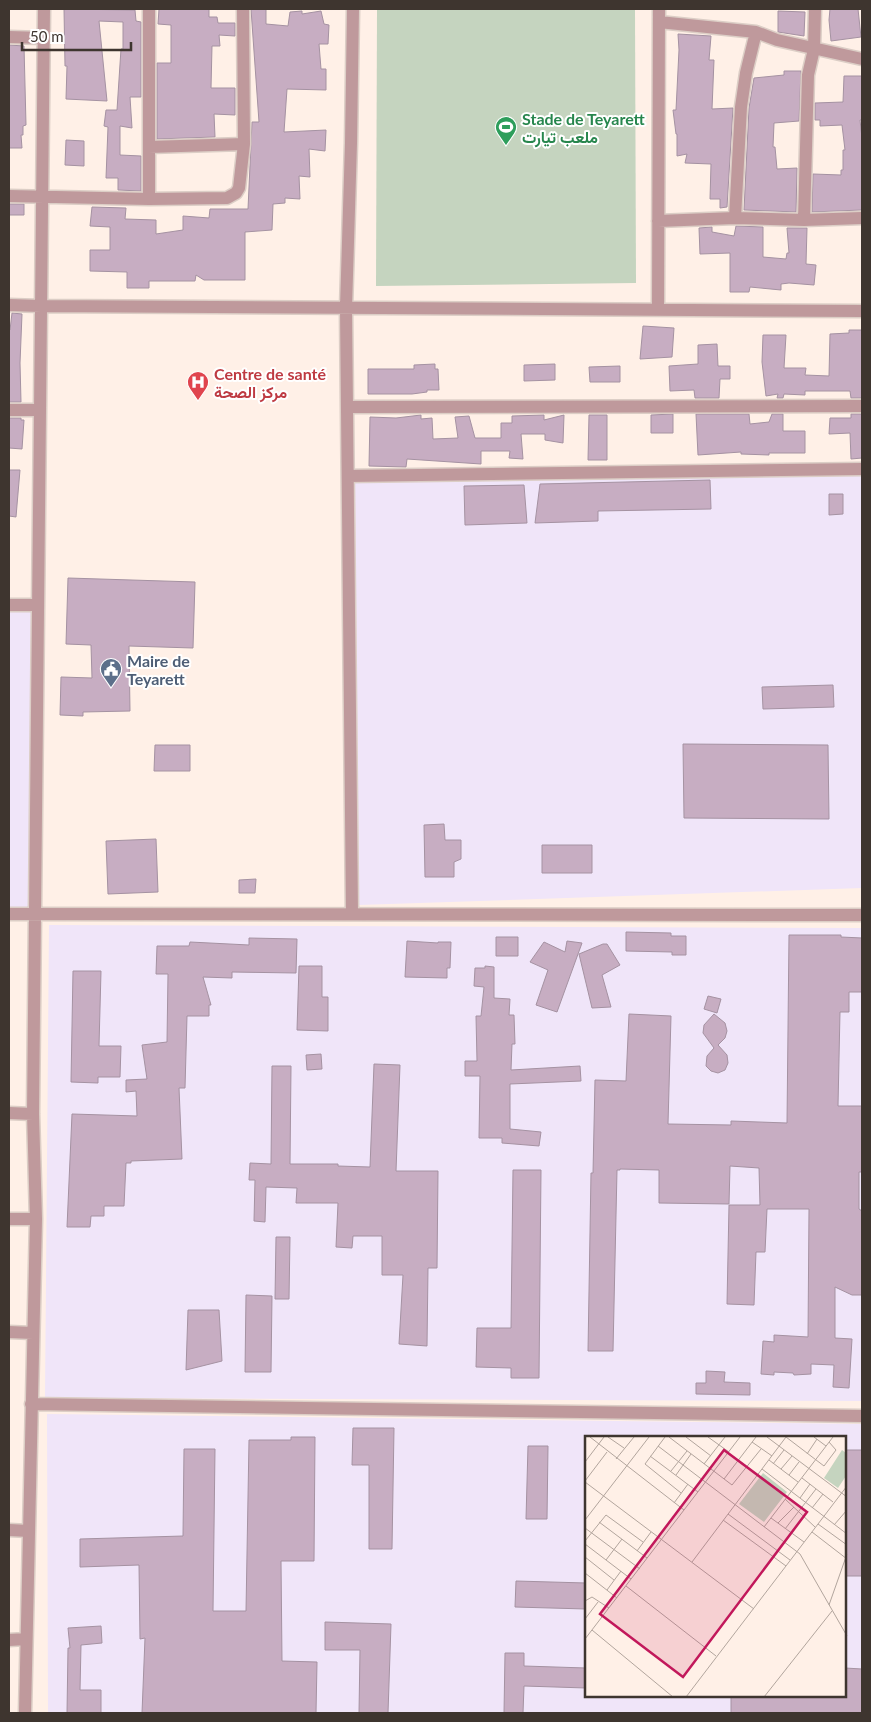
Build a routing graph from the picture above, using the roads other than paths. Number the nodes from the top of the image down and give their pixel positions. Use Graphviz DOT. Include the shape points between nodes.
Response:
graph roads {
  1 [pos="44,9"];
  2 [pos="149,9"];
  3 [pos="243,9"];
  4 [pos="353,9"];
  5 [pos="815,9"];
  6 [pos="659,15"];
  7 [pos="756,32"];
  8 [pos="9,37"];
  9 [pos="43,38"];
  10 [pos="814,49"];
  11 [pos="862,59"];
  12 [pos="244,144"];
  13 [pos="149,147"];
  14 [pos="9,196"];
  15 [pos="42,196"];
  16 [pos="149,199"];
  17 [pos="735,218"];
  18 [pos="862,218"];
  19 [pos="804,220"];
  20 [pos="658,221"];
  21 [pos="9,305"];
  22 [pos="41,306"];
  23 [pos="346,308"];
  24 [pos="658,309"];
  25 [pos="862,310"];
  26 [pos="862,406"];
  27 [pos="347,407"];
  28 [pos="9,410"];
  29 [pos="39,410"];
  30 [pos="862,469"];
  31 [pos="348,476"];
  32 [pos="9,605"];
  33 [pos="37,605"];
  34 [pos="9,914"];
  35 [pos="35,914"];
  36 [pos="352,914"];
  37 [pos="862,915"];
  38 [pos="9,1114"];
  39 [pos="33,1114"];
  40 [pos="9,1219"];
  41 [pos="36,1219"];
  42 [pos="9,1332"];
  43 [pos="33,1333"];
  44 [pos="31,1404"];
  45 [pos="862,1416"];
  46 [pos="9,1530"];
  47 [pos="29,1530"];
  48 [pos="26,1639"];
  49 [pos="9,1640"];
  50 [pos="25,1713"];
  1 -- 9 [label="street"];
  2 -- 13 [label="street"];
  3 -- 12 [label="street"];
  4 -- 23 [label="street"];
  5 -- 10 [label="street"];
  6 -- 7 [label="street"];
  6 -- 20 [label="street"];
  7 -- 10 [label="street"];
  7 -- 17 [label="street" via="741,107"];
  8 -- 9 [label="street"];
  9 -- 15 [label="street"];
  10 -- 11 [label="street"];
  10 -- 19 [label="street" via="808,75"];
  12 -- 13 [label="street"];
  12 -- 16 [label="street" via="239,188 232,196"];
  13 -- 16 [label="street"];
  14 -- 15 [label="street"];
  15 -- 16 [label="street"];
  15 -- 22 [label="street"];
  17 -- 19 [label="street"];
  17 -- 20 [label="street"];
  18 -- 19 [label="street"];
  20 -- 24 [label="street"];
  21 -- 22 [label="street"];
  22 -- 23 [label="street"];
  22 -- 29 [label="street"];
  23 -- 24 [label="street"];
  23 -- 27 [label="street"];
  24 -- 25 [label="street"];
  26 -- 27 [label="street"];
  27 -- 31 [label="street"];
  28 -- 29 [label="street"];
  29 -- 33 [label="street"];
  30 -- 31 [label="street"];
  31 -- 36 [label="street"];
  32 -- 33 [label="street"];
  33 -- 35 [label="street"];
  34 -- 35 [label="street"];
  35 -- 36 [label="street"];
  35 -- 39 [label="street"];
  36 -- 37 [label="street"];
  38 -- 39 [label="street"];
  39 -- 41 [label="street"];
  40 -- 41 [label="street"];
  41 -- 43 [label="street"];
  42 -- 43 [label="street"];
  43 -- 44 [label="street"];
  44 -- 45 [label="street"];
  44 -- 47 [label="street"];
  46 -- 47 [label="street"];
  47 -- 48 [label="street"];
  48 -- 49 [label="street"];
  48 -- 50 [label="street"];
}
